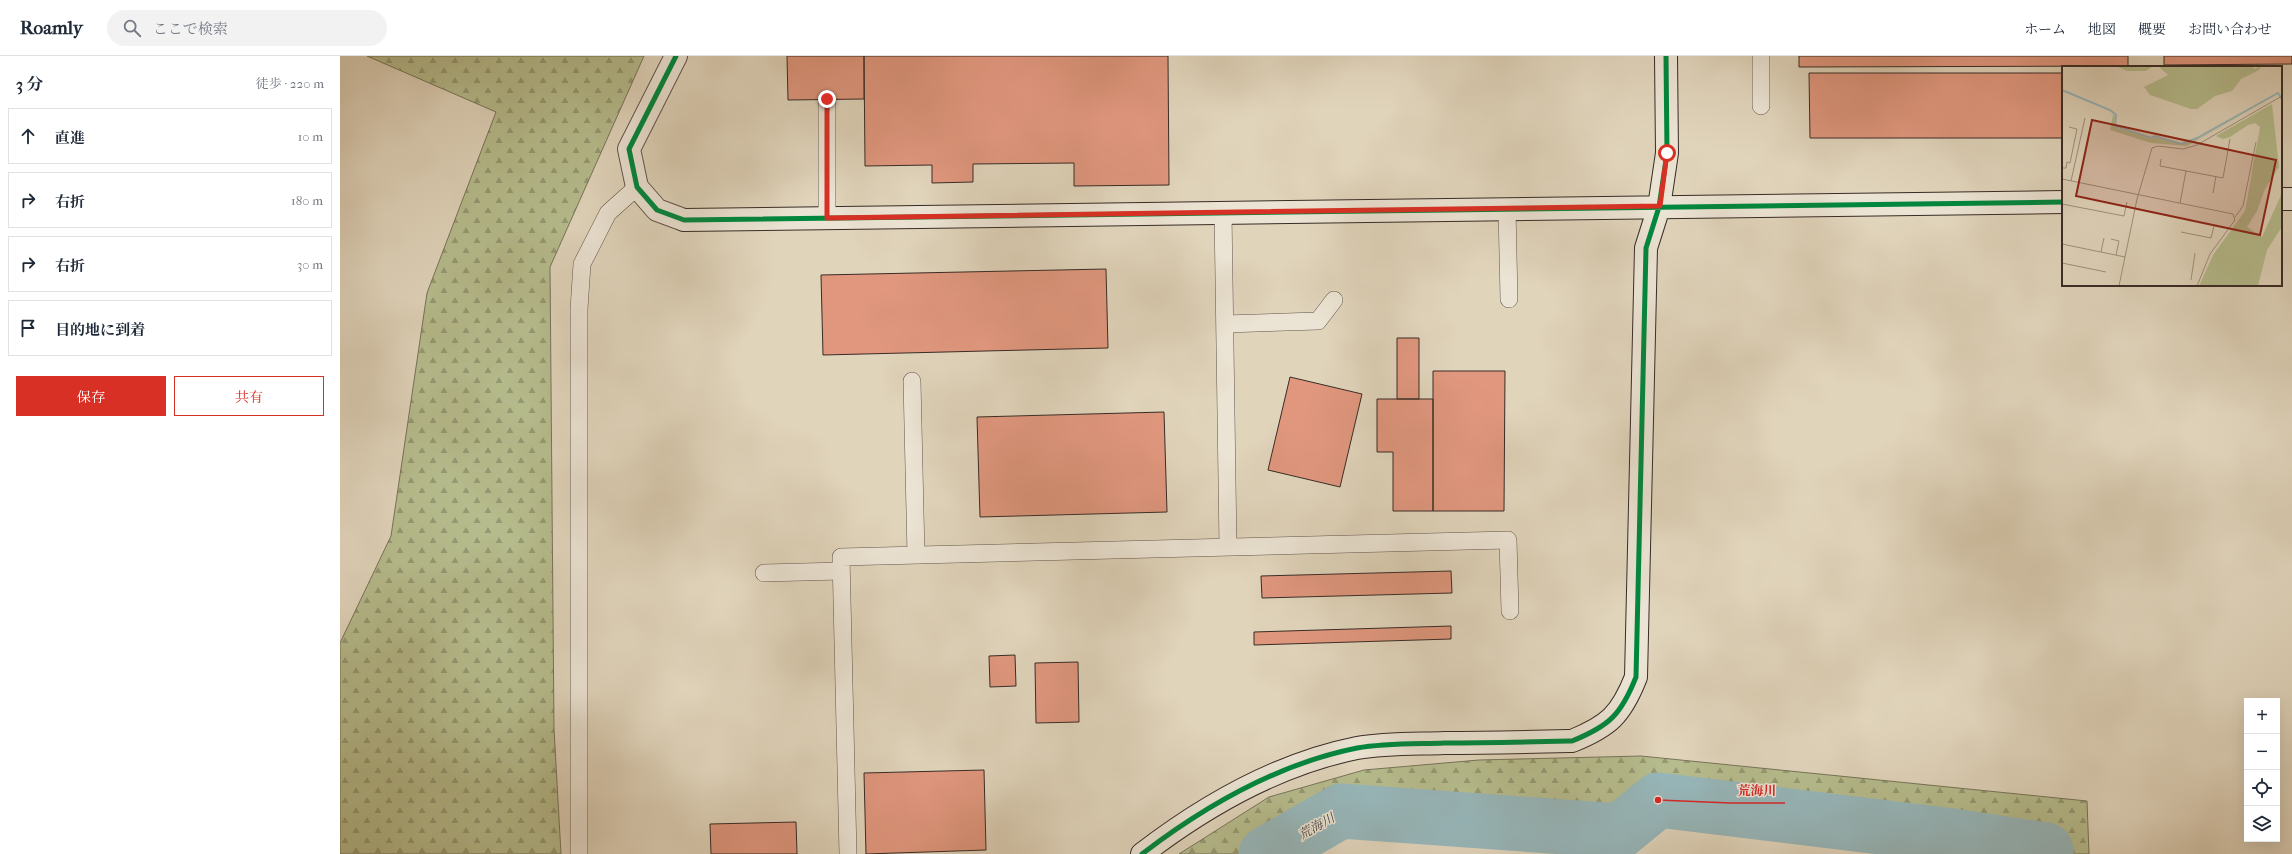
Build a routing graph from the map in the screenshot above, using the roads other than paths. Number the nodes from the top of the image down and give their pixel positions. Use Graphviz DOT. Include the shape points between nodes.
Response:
graph roads {
  1 [pos="676,56"];
  2 [pos="1666,56"];
  3 [pos="1760,56"];
  4 [pos="827,99"];
  5 [pos="1761,106"];
  6 [pos="637,187"];
  7 [pos="2062,202"];
  8 [pos="1660,206"];
  9 [pos="1507,208"];
  10 [pos="1223,212"];
  11 [pos="827,218"];
  12 [pos="1509,299"];
  13 [pos="1334,300"];
  14 [pos="1225,324"];
  15 [pos="912,381"];
  16 [pos="1228,547"];
  17 [pos="916,555"];
  18 [pos="841,571"];
  19 [pos="764,573"];
  20 [pos="1510,611"];
  21 [pos="580,854"];
  22 [pos="848,854"];
  23 [pos="1142,854"];
  1 -- 6 [label="street" via="629,149"];
  2 -- 8 [label="street" via="1667,153"];
  3 -- 5 [label="lane"];
  4 -- 11 [label="lane"];
  6 -- 11 [label="street" via="657,210 684,220"];
  6 -- 21 [label="lane" via="608,213 582,264 579,309"];
  7 -- 8 [label="street"];
  8 -- 9 [label="street"];
  8 -- 23 [label="street" via="1646,248 1636,677 1627,701 1614,717 1596,731 1572,742 1399,744 1357,748 1305,762 1254,783 1214,804"];
  9 -- 10 [label="street"];
  9 -- 12 [label="lane"];
  10 -- 11 [label="street"];
  10 -- 14 [label="lane"];
  13 -- 14 [label="lane" via="1318,321"];
  14 -- 16 [label="lane"];
  15 -- 17 [label="lane"];
  16 -- 17 [label="lane"];
  16 -- 20 [label="lane" via="1508,540"];
  17 -- 18 [label="lane" via="841,557"];
  18 -- 19 [label="lane"];
  18 -- 22 [label="lane"];
}
